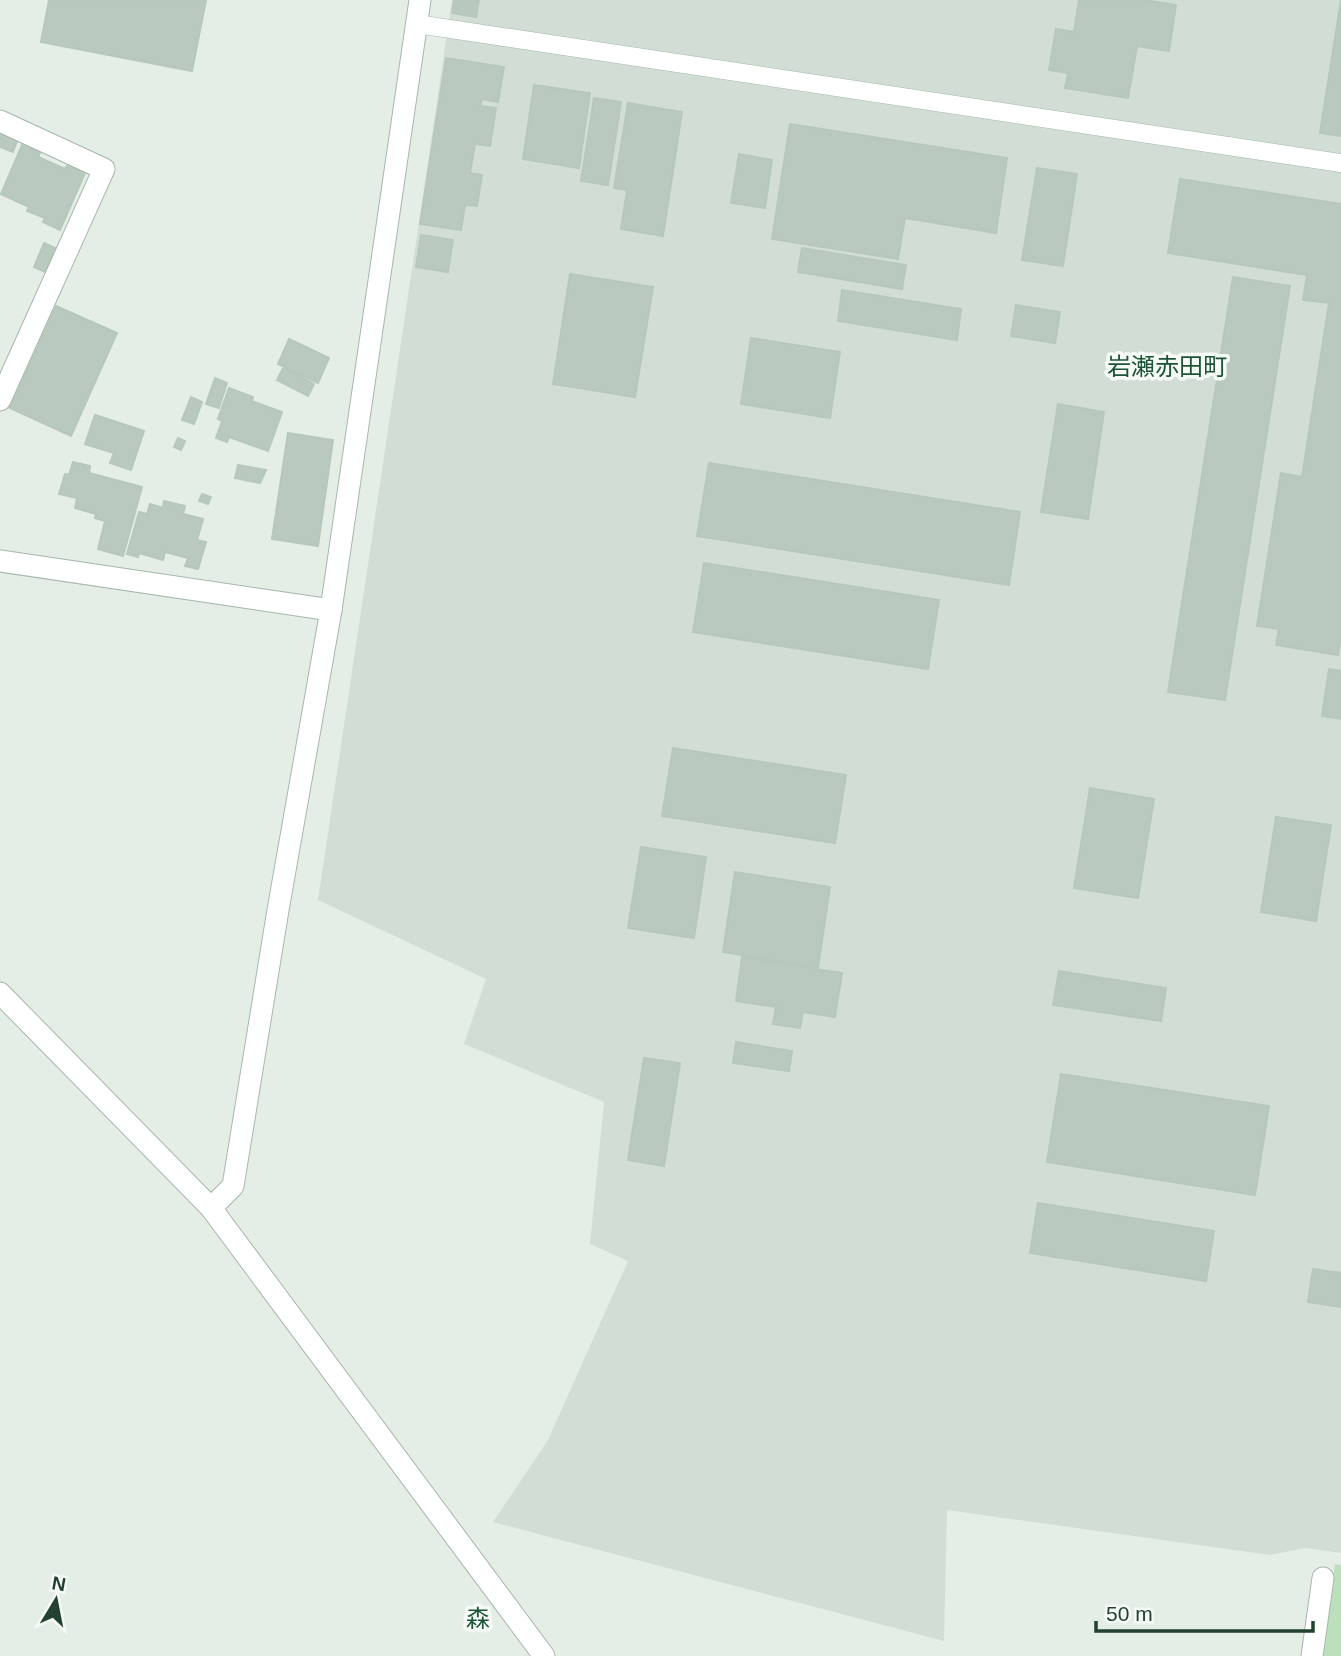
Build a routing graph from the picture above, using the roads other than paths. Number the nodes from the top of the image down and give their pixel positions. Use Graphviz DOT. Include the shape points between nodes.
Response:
graph roads {
  1 [pos="420,0"];
  2 [pos="417,24"];
  3 [pos="0,121"];
  4 [pos="1341,163"];
  5 [pos="0,400"];
  6 [pos="0,561"];
  7 [pos="331,610"];
  8 [pos="0,993"];
  9 [pos="211,1208"];
  10 [pos="1323,1578"];
  11 [pos="544,1656"];
  12 [pos="1312,1656"];
  1 -- 2 [label="street"];
  2 -- 4 [label="lane"];
  2 -- 7 [label="street"];
  3 -- 5 [label="street" via="104,169"];
  6 -- 7 [label="street"];
  7 -- 9 [label="street" via="233,1186"];
  8 -- 9 [label="street"];
  9 -- 11 [label="street"];
  10 -- 12 [label="street"];
}
